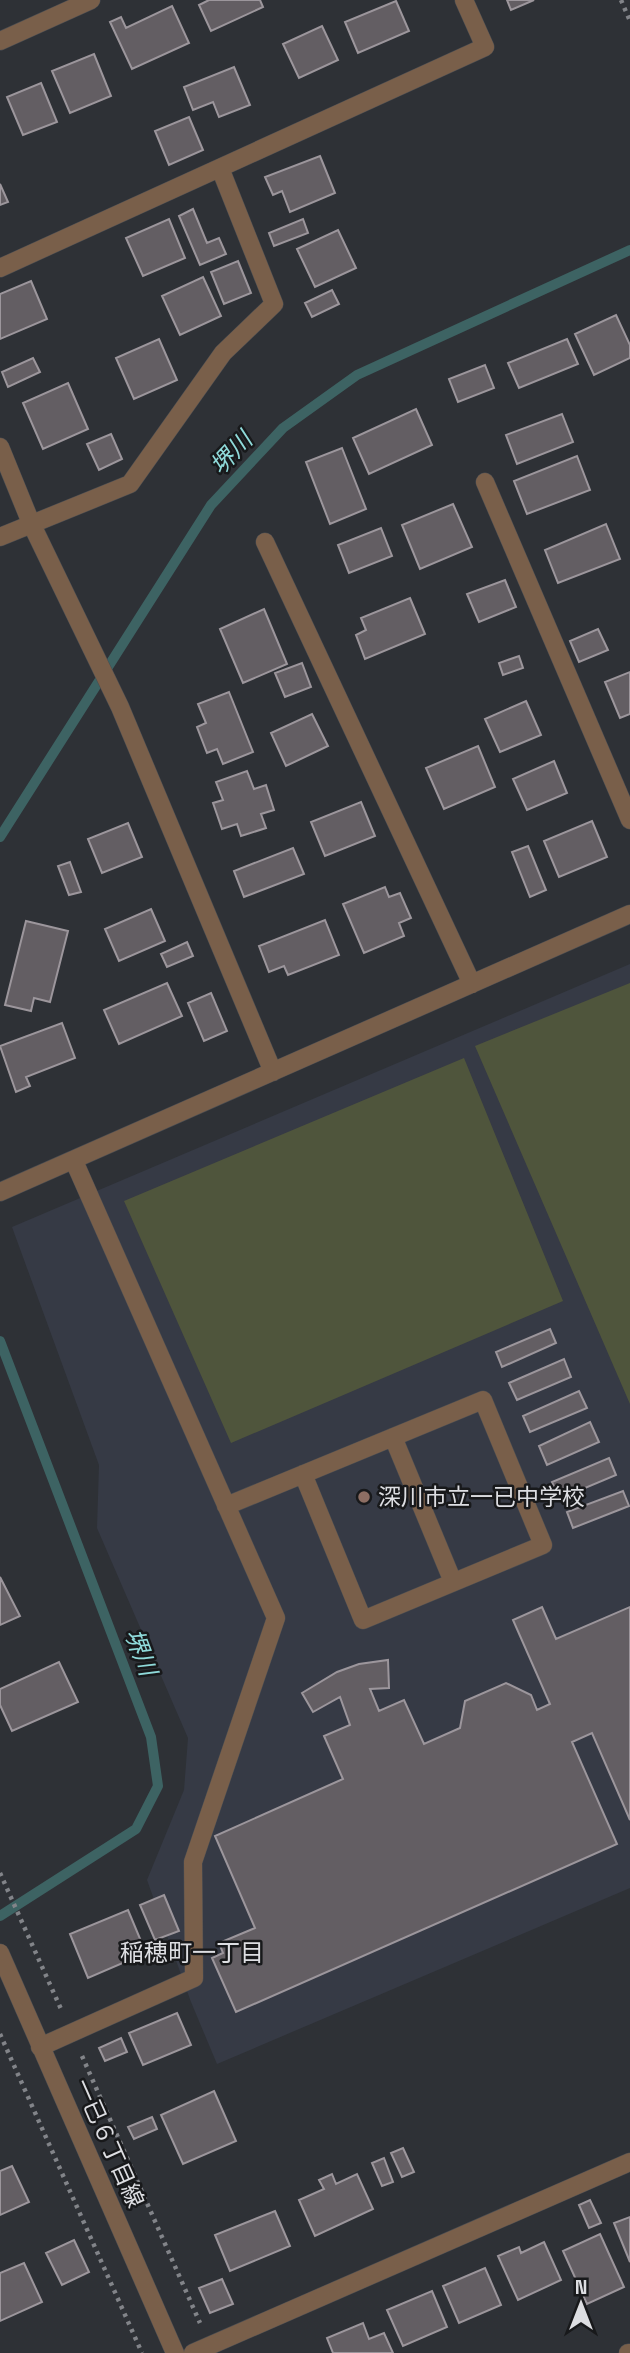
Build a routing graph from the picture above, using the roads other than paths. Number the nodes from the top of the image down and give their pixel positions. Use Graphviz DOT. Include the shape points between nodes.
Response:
graph roads {
  1 [pos="91,0"];
  2 [pos="464,0"];
  3 [pos="0,41"];
  4 [pos="220,168"];
  5 [pos="0,268"];
  6 [pos="0,447"];
  7 [pos="485,482"];
  8 [pos="31,523"];
  9 [pos="0,537"];
  10 [pos="265,542"];
  11 [pos="630,820"];
  12 [pos="630,914"];
  13 [pos="472,984"];
  14 [pos="273,1072"];
  15 [pos="74,1161"];
  16 [pos="0,1192"];
  17 [pos="393,1437"];
  18 [pos="303,1474"];
  19 [pos="226,1506"];
  20 [pos="453,1582"];
  21 [pos="0,1953"];
  22 [pos="40,2047"];
  23 [pos="630,2162"];
  24 [pos="175,2353"];
  25 [pos="193,2353"];
  1 -- 3 [label="street"];
  2 -- 4 [label="street" via="485,47"];
  4 -- 5 [label="street"];
  4 -- 8 [label="street" via="274,304 223,353 130,484"];
  6 -- 8 [label="street"];
  7 -- 11 [label="street"];
  8 -- 9 [label="street"];
  8 -- 14 [label="street" via="120,707"];
  10 -- 13 [label="street"];
  12 -- 13 [label="street"];
  13 -- 14 [label="street"];
  14 -- 15 [label="street"];
  15 -- 16 [label="street"];
  15 -- 19 [label="street"];
  17 -- 18 [label="street"];
  17 -- 20 [label="street"];
  17 -- 20 [label="street" via="482,1400 503,1448 543,1545"];
  18 -- 19 [label="street"];
  18 -- 20 [label="street" via="363,1620"];
  19 -- 22 [label="street" via="276,1619 193,1861 194,1978"];
  21 -- 22 [label="street, 一已６丁目線"];
  22 -- 24 [label="street, 一已６丁目線"];
  23 -- 25 [label="street"];
}
